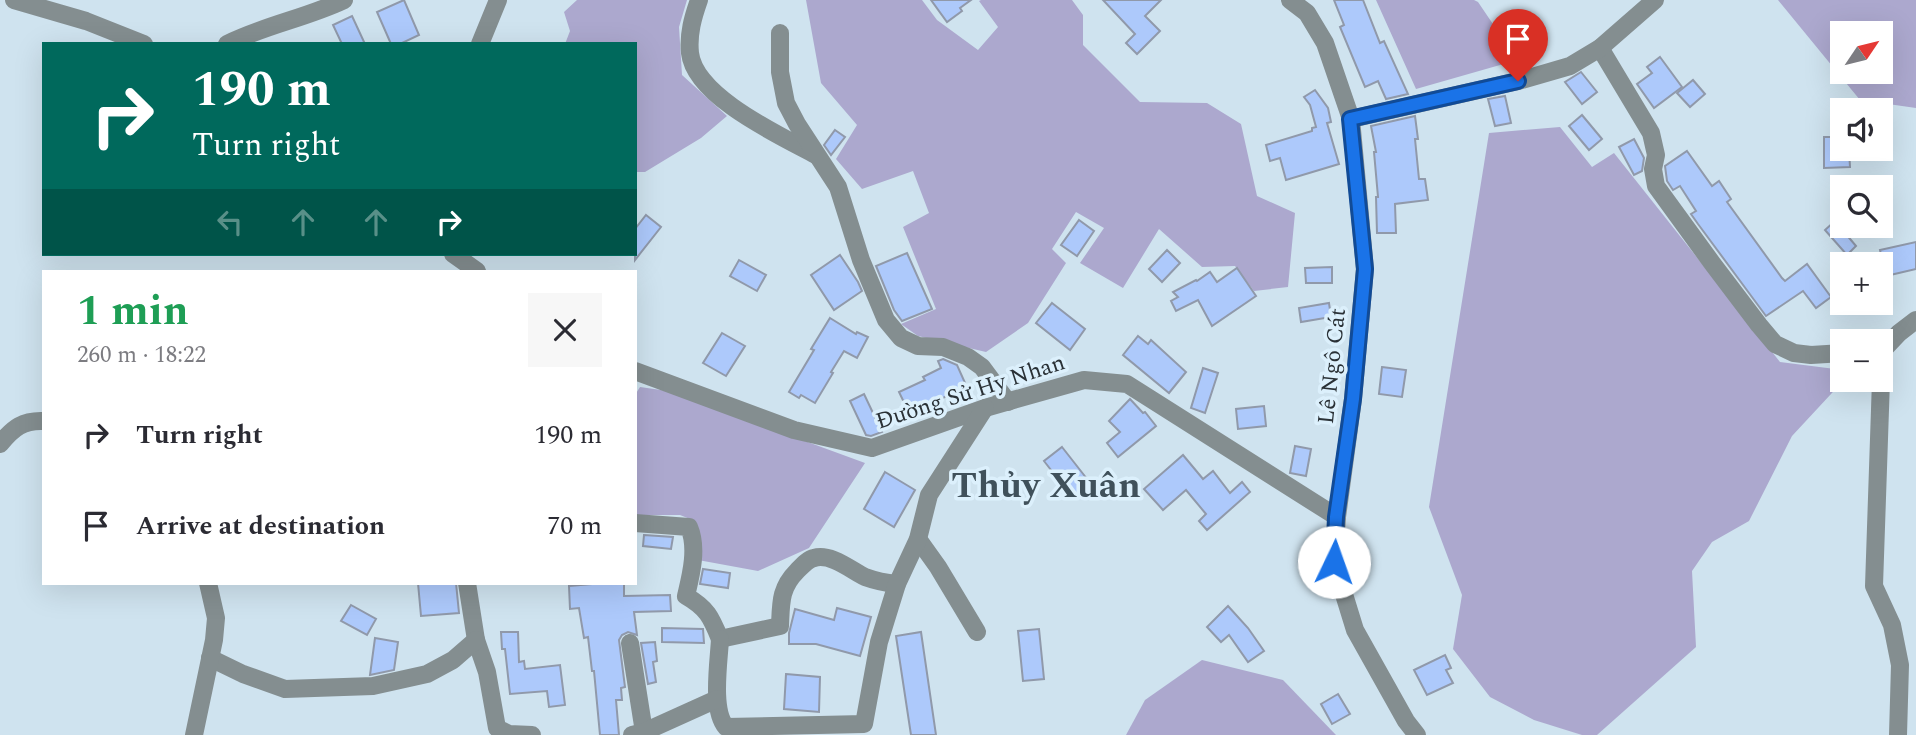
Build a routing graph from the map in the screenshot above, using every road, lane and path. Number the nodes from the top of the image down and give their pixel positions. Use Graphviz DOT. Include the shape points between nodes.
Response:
graph roads {
  1 [pos="15,0"];
  2 [pos="344,0"];
  3 [pos="498,0"];
  4 [pos="699,0"];
  5 [pos="1290,0"];
  6 [pos="1656,0"];
  7 [pos="780,33"];
  8 [pos="139,42"];
  9 [pos="231,42"];
  10 [pos="481,42"];
  11 [pos="1600,48"];
  12 [pos="1350,119"];
  13 [pos="819,157"];
  14 [pos="456,256"];
  15 [pos="476,270"];
  16 [pos="1916,320"];
  17 [pos="1893,339"];
  18 [pos="1830,354"];
  19 [pos="637,372"];
  20 [pos="1881,392"];
  21 [pos="1008,402"];
  22 [pos="985,408"];
  23 [pos="42,421"];
  24 [pos="0,444"];
  25 [pos="1336,517"];
  26 [pos="637,523"];
  27 [pos="918,539"];
  28 [pos="897,584"];
  29 [pos="208,585"];
  30 [pos="467,585"];
  31 [pos="977,632"];
  32 [pos="720,639"];
  33 [pos="476,640"];
  34 [pos="630,643"];
  35 [pos="210,658"];
  36 [pos="717,699"];
  37 [pos="638,734"];
  38 [pos="194,735"];
  39 [pos="532,735"];
  40 [pos="1417,735"];
  41 [pos="1898,735"];
  1 -- 8 [label="street"];
  2 -- 9 [label="street"];
  3 -- 10 [label="street"];
  4 -- 13 [label="street" via="691,22 690,54 704,82 749,119"];
  5 -- 12 [label="street, Lê Ngô Cát" via="1307,13 1325,43"];
  6 -- 11 [label="street"];
  7 -- 13 [label="street" via="786,103"];
  11 -- 12 [label="street" via="1570,66 1518,81"];
  11 -- 18 [label="street" via="1651,133 1657,155 1653,169 1656,186 1712,263 1775,344 1794,353"];
  12 -- 25 [label="street, Lê Ngô Cát" via="1365,269"];
  13 -- 21 [label="street" via="838,187 886,320 901,338 918,346 943,347 968,357 982,367"];
  14 -- 15 [label="street"];
  16 -- 17 [label="street"];
  19 -- 22 [label="street, Đường Sử Hy Nhan" via="794,430 873,449"];
  20 -- 41 [label="street" via="1874,586 1892,625 1900,665"];
  21 -- 22 [label="street, Đường Sử Hy Nhan"];
  21 -- 25 [label="street, Đường Sử Hy Nhan" via="1084,380 1127,384"];
  22 -- 27 [label="street" via="929,495"];
  23 -- 24 [label="street" via="20,424"];
  25 -- 40 [label="street, Lê Ngô Cát" via="1334,562 1355,629"];
  26 -- 32 [label="street" via="689,527 692,569 686,596 711,617"];
  27 -- 28 [label="street"];
  27 -- 31 [label="street"];
  28 -- 32 [label="street" via="867,578 832,560 812,558 783,590 780,626"];
  28 -- 36 [label="street" via="879,642 864,724 726,727"];
  29 -- 35 [label="street" via="216,618"];
  30 -- 33 [label="street"];
  32 -- 36 [label="street"];
  33 -- 35 [label="street" via="427,674 373,686 285,689"];
  33 -- 39 [label="street" via="497,728 509,734"];
  34 -- 37 [label="street"];
  35 -- 38 [label="street"];
  36 -- 37 [label="street"];
}
